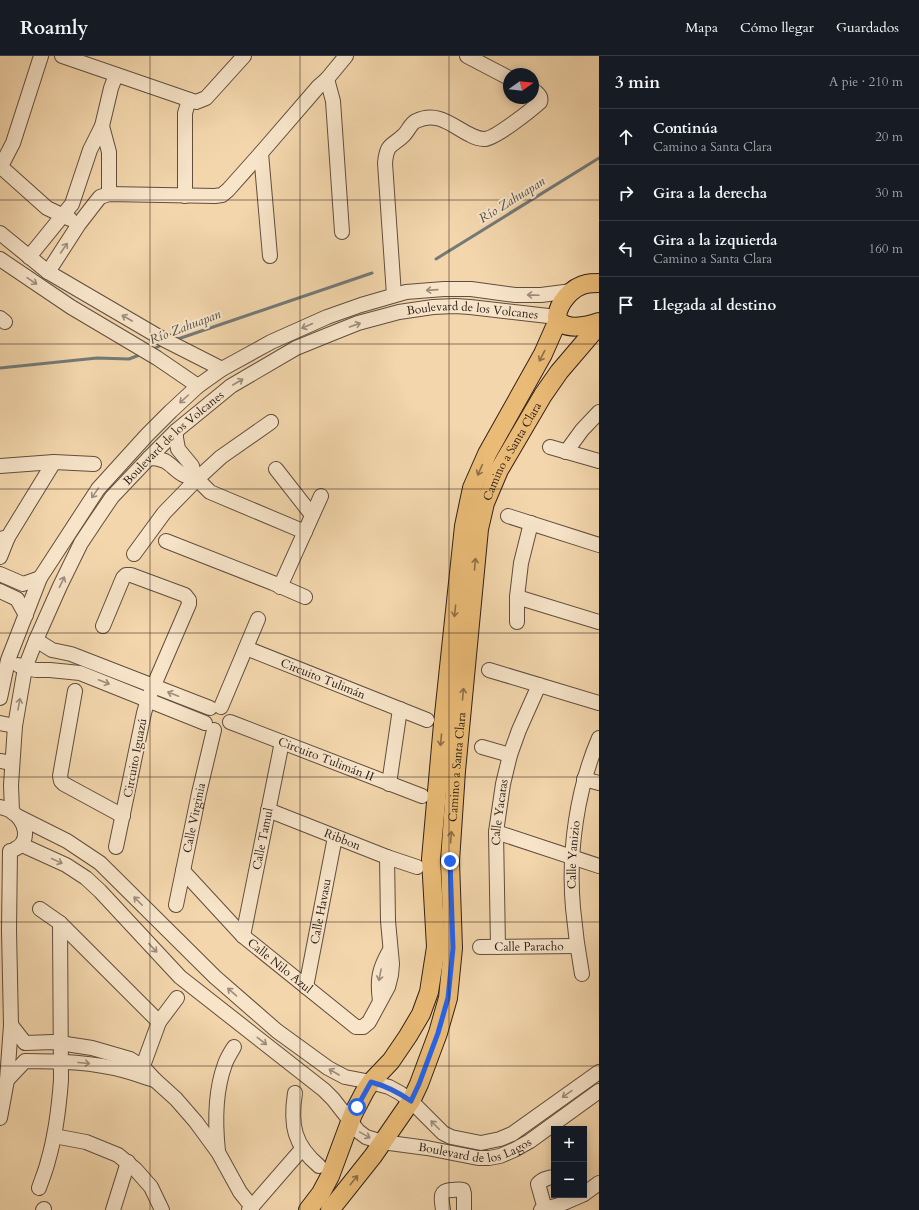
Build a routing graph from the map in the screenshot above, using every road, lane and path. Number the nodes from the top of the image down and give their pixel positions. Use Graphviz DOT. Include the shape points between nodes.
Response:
graph roads {
  1 [pos="40,56"];
  2 [pos="62,56"];
  3 [pos="244,56"];
  4 [pos="346,56"];
  5 [pos="467,56"];
  6 [pos="116,75"];
  7 [pos="503,75"];
  8 [pos="327,79"];
  9 [pos="189,100"];
  10 [pos="537,104"];
  11 [pos="102,126"];
  12 [pos="261,153"];
  13 [pos="0,167"];
  14 [pos="109,194"];
  15 [pos="185,196"];
  16 [pos="63,215"];
  17 [pos="79,224"];
  18 [pos="342,232"];
  19 [pos="0,233"];
  20 [pos="270,256"];
  21 [pos="28,257"];
  22 [pos="0,259"];
  23 [pos="48,272"];
  24 [pos="589,282"];
  25 [pos="455,289"];
  26 [pos="488,291"];
  27 [pos="394,295"];
  28 [pos="455,306"];
  29 [pos="486,309"];
  30 [pos="558,319"];
  31 [pos="599,322"];
  32 [pos="599,325"];
  33 [pos="222,369"];
  34 [pos="198,386"];
  35 [pos="599,412"];
  36 [pos="271,422"];
  37 [pos="176,431"];
  38 [pos="550,447"];
  39 [pos="178,450"];
  40 [pos="566,452"];
  41 [pos="149,458"];
  42 [pos="164,461"];
  43 [pos="54,462"];
  44 [pos="599,462"];
  45 [pos="94,464"];
  46 [pos="0,466"];
  47 [pos="276,469"];
  48 [pos="196,478"];
  49 [pos="321,496"];
  50 [pos="312,515"];
  51 [pos="508,516"];
  52 [pos="531,524"];
  53 [pos="305,532"];
  54 [pos="4,538"];
  55 [pos="166,541"];
  56 [pos="599,545"];
  57 [pos="134,554"];
  58 [pos="0,557"];
  59 [pos="0,574"];
  60 [pos="40,578"];
  61 [pos="23,584"];
  62 [pos="280,587"];
  63 [pos="0,591"];
  64 [pos="305,597"];
  65 [pos="517,597"];
  66 [pos="17,599"];
  67 [pos="26,615"];
  68 [pos="258,619"];
  69 [pos="517,622"];
  70 [pos="599,622"];
  71 [pos="103,626"];
  72 [pos="36,640"];
  73 [pos="246,648"];
  74 [pos="50,649"];
  75 [pos="8,660"];
  76 [pos="84,667"];
  77 [pos="25,668"];
  78 [pos="41,670"];
  79 [pos="489,670"];
  80 [pos="539,685"];
  81 [pos="75,691"];
  82 [pos="150,693"];
  83 [pos="0,698"];
  84 [pos="599,703"];
  85 [pos="216,708"];
  86 [pos="400,709"];
  87 [pos="427,720"];
  88 [pos="230,722"];
  89 [pos="0,723"];
  90 [pos="15,726"];
  91 [pos="210,727"];
  92 [pos="599,738"];
  93 [pos="282,742"];
  94 [pos="482,747"];
  95 [pos="510,755"];
  96 [pos="6,762"];
  97 [pos="584,779"];
  98 [pos="599,783"];
  99 [pos="389,784"];
  100 [pos="422,796"];
  101 [pos="268,810"];
  102 [pos="10,812"];
  103 [pos="123,816"];
  104 [pos="496,832"];
  105 [pos="335,836"];
  106 [pos="116,847"];
  107 [pos="11,849"];
  108 [pos="387,857"];
  109 [pos="572,857"];
  110 [pos="599,866"];
  111 [pos="417,867"];
  112 [pos="183,871"];
  113 [pos="176,905"];
  114 [pos="40,909"];
  115 [pos="60,923"];
  116 [pos="4,931"];
  117 [pos="243,936"];
  118 [pos="578,946"];
  119 [pos="480,947"];
  120 [pos="498,947"];
  121 [pos="582,974"];
  122 [pos="306,987"];
  123 [pos="177,998"];
  124 [pos="159,1022"];
  125 [pos="11,1025"];
  126 [pos="25,1043"];
  127 [pos="61,1043"];
  128 [pos="234,1047"];
  129 [pos="25,1061"];
  130 [pos="61,1061"];
  131 [pos="141,1072"];
  132 [pos="599,1072"];
  133 [pos="7,1080"];
  134 [pos="371,1082"];
  135 [pos="599,1090"];
  136 [pos="295,1093"];
  137 [pos="411,1101"];
  138 [pos="216,1113"];
  139 [pos="538,1115"];
  140 [pos="0,1118"];
  141 [pos="196,1122"];
  142 [pos="351,1123"];
  143 [pos="548,1128"];
  144 [pos="54,1136"];
  145 [pos="506,1136"];
  146 [pos="451,1137"];
  147 [pos="382,1142"];
  148 [pos="481,1143"];
  149 [pos="302,1149"];
  150 [pos="514,1150"];
  151 [pos="443,1151"];
  152 [pos="218,1152"];
  153 [pos="478,1158"];
  154 [pos="128,1162"];
  155 [pos="319,1166"];
  156 [pos="551,1177"];
  157 [pos="599,1183"];
  158 [pos="39,1188"];
  159 [pos="587,1192"];
  160 [pos="575,1198"];
  161 [pos="562,1203"];
  162 [pos="251,1208"];
  163 [pos="543,1209"];
  164 [pos="113,1210"];
  165 [pos="162,1210"];
  166 [pos="308,1210"];
  167 [pos="330,1210"];
  168 [pos="443,1210"];
  169 [pos="464,1210"];
  1 -- 13 [label="street" via="13,143"];
  2 -- 6 [label="street"];
  3 -- 9 [label="street" via="206,98 196,102"];
  4 -- 8 [label="street"];
  5 -- 7 [label="street"];
  6 -- 9 [label="street"];
  6 -- 11 [label="street"];
  8 -- 12 [label="street"];
  8 -- 18 [label="street" via="333,101"];
  9 -- 15 [label="street" via="185,113"];
  10 -- 27 [label="street" via="495,136 486,139 476,137 442,119 428,117 415,121 404,135 390,146 385,163"];
  11 -- 14 [label="street" via="109,152"];
  11 -- 16 [label="street" via="90,150 72,204"];
  12 -- 15 [label="street" via="222,195"];
  12 -- 20 [label="street"];
  13 -- 16 [label="street" via="47,208"];
  14 -- 15 [label="street"];
  14 -- 17 [label="street" via="100,197"];
  16 -- 17 [label="street"];
  16 -- 21 [label="street"];
  23 -- 17 [label="street, one-way"];
  19 -- 21 [label="street"];
  21 -- 23 [label="street"];
  22 -- 34 [label="street, one-way" via="71,307 157,358"];
  33 -- 23 [label="street, one-way" via="167,341"];
  24 -- 26 [label="street, Boulevard de los Volcanes, one-way" via="541,295"];
  24 -- 30 [label="main road, Camino a Santa Clara" via="560,307"];
  25 -- 26 [label="street, Boulevard de los Volcanes"];
  25 -- 27 [label="street, Boulevard de los Volcanes, one-way"];
  25 -- 28 [label="street"];
  26 -- 29 [label="street"];
  27 -- 33 [label="street, Boulevard de los Volcanes, one-way" via="327,317 270,342"];
  28 -- 29 [label="street, Boulevard de los Volcanes"];
  37 -- 28 [label="street, Boulevard de los Volcanes, one-way" via="231,386 296,348 358,324 399,312"];
  29 -- 30 [label="street, Boulevard de los Volcanes"];
  30 -- 31 [label="main road" via="562,324 574,326"];
  30 -- 134 [label="main road, Camino a Santa Clara, one-way" via="543,354 487,454 472,488 463,534 432,843 436,947 429,992 421,1014 408,1036 391,1061"];
  137 -- 32 [label="main road, Camino a Santa Clara, one-way" via="438,1033 448,998 453,948 450,861 478,529 485,503 499,470 543,395"];
  33 -- 34 [label="street, Boulevard de los Volcanes"];
  34 -- 60 [label="street, Boulevard de los Volcanes, one-way" via="147,435 98,489"];
  35 -- 40 [label="street"];
  36 -- 48 [label="street"];
  37 -- 39 [label="street"];
  37 -- 41 [label="street, Boulevard de los Volcanes"];
  38 -- 40 [label="street"];
  39 -- 42 [label="street"];
  39 -- 48 [label="street" via="192,466"];
  40 -- 44 [label="street"];
  41 -- 42 [label="street"];
  72 -- 41 [label="street, Boulevard de los Volcanes, one-way" via="81,543 112,498"];
  42 -- 48 [label="street" via="185,476"];
  43 -- 45 [label="street"];
  43 -- 46 [label="street"];
  43 -- 54 [label="street"];
  47 -- 50 [label="street"];
  48 -- 53 [label="street" via="210,492"];
  48 -- 57 [label="street" via="164,513"];
  49 -- 50 [label="street"];
  50 -- 53 [label="street"];
  51 -- 52 [label="street"];
  52 -- 56 [label="street"];
  52 -- 65 [label="street" via="521,563"];
  53 -- 62 [label="street"];
  54 -- 58 [label="street"];
  55 -- 62 [label="street"];
  59 -- 61 [label="street"];
  60 -- 61 [label="street"];
  60 -- 67 [label="street, Boulevard de los Volcanes"];
  61 -- 66 [label="street"];
  62 -- 64 [label="street"];
  63 -- 66 [label="street"];
  65 -- 69 [label="street"];
  65 -- 70 [label="street"];
  66 -- 67 [label="street"];
  67 -- 75 [label="street, Boulevard de los Volcanes"];
  68 -- 73 [label="street"];
  71 -- 82 [label="street, Circuito Iguazú" via="122,578 126,574 185,596 188,600 189,604"];
  72 -- 74 [label="street"];
  72 -- 77 [label="street, Boulevard de los Volcanes"];
  73 -- 85 [label="street"];
  73 -- 86 [label="street, Circuito Tulimán"];
  74 -- 76 [label="street" via="71,654"];
  74 -- 78 [label="street"];
  75 -- 77 [label="street"];
  75 -- 83 [label="street, Boulevard de los Volcanes"];
  76 -- 78 [label="street"];
  76 -- 82 [label="street"];
  77 -- 78 [label="street"];
  90 -- 77 [label="street, Boulevard de los Volcanes, one-way"];
  79 -- 80 [label="street"];
  80 -- 84 [label="street"];
  80 -- 95 [label="street, Calle Yacatas"];
  81 -- 103 [label="street, Circuito Iguazú" via="61,781"];
  85 -- 82 [label="street, one-way"];
  82 -- 91 [label="street"];
  82 -- 103 [label="street, Circuito Iguazú"];
  85 -- 88 [label="street" via="225,708 230,714"];
  85 -- 91 [label="street" via="205,715"];
  86 -- 87 [label="street, Circuito Tulimán"];
  86 -- 99 [label="street"];
  88 -- 91 [label="street" via="225,729 218,731"];
  88 -- 93 [label="street, Circuito Tulimán II"];
  89 -- 90 [label="street"];
  90 -- 96 [label="street, Boulevard de los Volcanes"];
  91 -- 112 [label="street, Calle Virginia"];
  92 -- 97 [label="street, Calle Yanizio"];
  93 -- 99 [label="street, Circuito Tulimán II"];
  93 -- 101 [label="street, Calle Tamul"];
  94 -- 95 [label="street"];
  95 -- 104 [label="street, Calle Yacatas"];
  96 -- 102 [label="street, Boulevard de los Volcanes" via="11,785"];
  97 -- 98 [label="street"];
  97 -- 109 [label="street, Calle Yanizio"];
  99 -- 100 [label="street, Circuito Tulimán II"];
  101 -- 105 [label="street, Ribbon"];
  101 -- 117 [label="street, Calle Tamul"];
  102 -- 107 [label="street, Boulevard de los Volcanes" via="25,829 26,837"];
  134 -- 102 [label="street, Boulevard de los Lagos, one-way" via="336,1074 278,1031 215,977 100,863 67,841"];
  103 -- 106 [label="street, Circuito Iguazú"];
  104 -- 109 [label="street"];
  104 -- 120 [label="street, Calle Yacatas"];
  105 -- 108 [label="street, Ribbon"];
  105 -- 122 [label="street, Calle Havasu"];
  107 -- 116 [label="street"];
  107 -- 142 [label="street, Boulevard de los Lagos, one-way" via="66,865 86,878 180,977 324,1090"];
  108 -- 111 [label="street, Ribbon"];
  108 -- 122 [label="street, Calle Nilo Azul" via="391,975 388,987 369,1022 364,1027 356,1026"];
  109 -- 110 [label="street"];
  109 -- 118 [label="street, Calle Yanizio" via="573,906"];
  112 -- 113 [label="street, Calle Virginia"];
  112 -- 117 [label="street, Calle Nilo Azul"];
  114 -- 115 [label="street"];
  115 -- 124 [label="street"];
  115 -- 127 [label="street"];
  116 -- 125 [label="street"];
  117 -- 122 [label="street, Calle Nilo Azul"];
  118 -- 120 [label="street, Calle Paracho"];
  118 -- 121 [label="street, Calle Yanizio"];
  119 -- 120 [label="street, Calle Paracho"];
  123 -- 124 [label="street"];
  124 -- 131 [label="street"];
  125 -- 126 [label="street"];
  125 -- 133 [label="street"];
  126 -- 127 [label="street"];
  126 -- 129 [label="street"];
  127 -- 130 [label="street"];
  127 -- 131 [label="street" via="92,1048 130,1059"];
  128 -- 138 [label="street" via="225,1064"];
  129 -- 130 [label="street"];
  129 -- 133 [label="street"];
  130 -- 131 [label="street, one-way"];
  130 -- 144 [label="street"];
  131 -- 141 [label="street" via="155,1080 176,1099"];
  132 -- 139 [label="street, Boulevard de los Lagos, one-way"];
  133 -- 140 [label="street"];
  134 -- 137 [label="street, Boulevard de los Lagos" via="400,1093"];
  134 -- 142 [label="main road, Camino a Santa Clara" via="360,1099"];
  135 -- 143 [label="street, Boulevard de los Lagos"];
  136 -- 149 [label="street" via="292,1111 297,1138"];
  146 -- 137 [label="street, Boulevard de los Lagos, one-way" via="443,1133"];
  137 -- 147 [label="main road, Camino a Santa Clara"];
  138 -- 141 [label="street"];
  138 -- 152 [label="street"];
  139 -- 143 [label="street"];
  139 -- 145 [label="street, Boulevard de los Lagos"];
  141 -- 152 [label="street"];
  142 -- 147 [label="street, Boulevard de los Lagos, one-way" via="366,1137"];
  142 -- 166 [label="main road, Camino a Santa Clara" via="330,1176 321,1194"];
  143 -- 150 [label="street, Boulevard de los Lagos"];
  144 -- 154 [label="street" via="86,1142 118,1155"];
  144 -- 158 [label="street"];
  145 -- 148 [label="street, Boulevard de los Lagos"];
  145 -- 150 [label="street"];
  146 -- 148 [label="street, Boulevard de los Lagos"];
  146 -- 151 [label="street"];
  147 -- 151 [label="street, Boulevard de los Lagos"];
  167 -- 147 [label="main road, Camino a Santa Clara, one-way"];
  148 -- 153 [label="street"];
  149 -- 155 [label="street"];
  149 -- 162 [label="street"];
  150 -- 153 [label="street, Boulevard de los Lagos" via="500,1156"];
  151 -- 153 [label="street, Boulevard de los Lagos"];
  152 -- 162 [label="street"];
  154 -- 164 [label="street"];
  154 -- 165 [label="street" via="151,1187"];
  156 -- 163 [label="street" via="538,1184"];
  157 -- 159 [label="street"];
  160 -- 161 [label="street"];
  161 -- 163 [label="street"];
  168 -- 169 [label="street" via="442,1193 460,1189 464,1194"];
}
